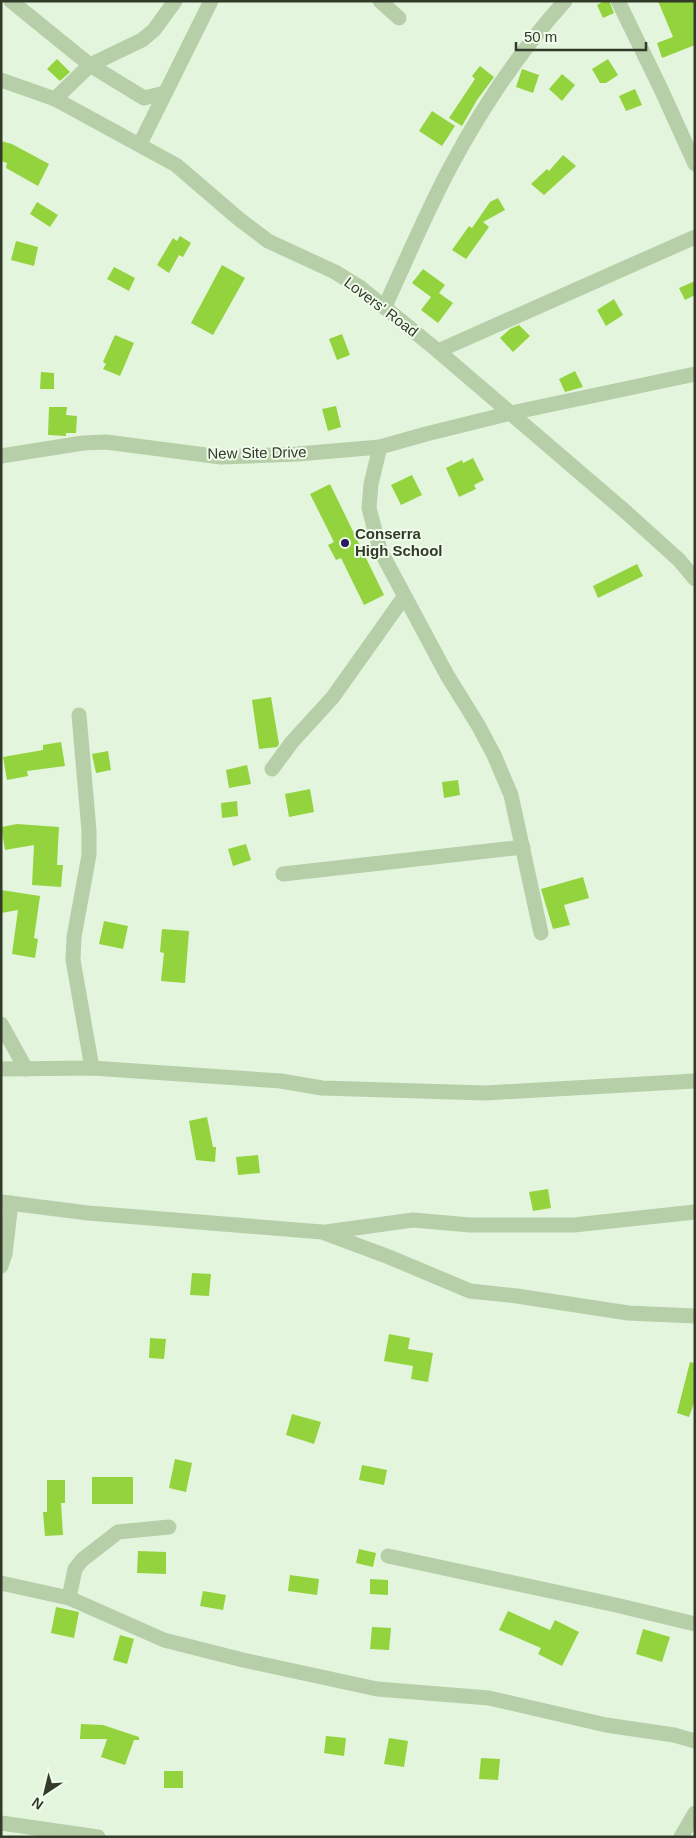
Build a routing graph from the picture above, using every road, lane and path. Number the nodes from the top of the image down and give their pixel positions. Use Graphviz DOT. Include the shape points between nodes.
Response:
graph roads {
  1 [pos="10,1"];
  2 [pos="175,1"];
  3 [pos="211,1"];
  4 [pos="380,1"];
  5 [pos="565,1"];
  6 [pos="618,1"];
  7 [pos="399,18"];
  8 [pos="90,65"];
  9 [pos="1,80"];
  10 [pos="165,93"];
  11 [pos="55,100"];
  12 [pos="140,144"];
  13 [pos="695,164"];
  14 [pos="695,237"];
  15 [pos="385,306"];
  16 [pos="438,351"];
  17 [pos="695,374"];
  18 [pos="511,413"];
  19 [pos="380,447"];
  20 [pos="1,456"];
  21 [pos="695,579"];
  22 [pos="404,597"];
  23 [pos="79,715"];
  24 [pos="272,769"];
  25 [pos="523,847"];
  26 [pos="283,874"];
  27 [pos="541,933"];
  28 [pos="1,1024"];
  29 [pos="92,1068"];
  30 [pos="1,1069"];
  31 [pos="26,1069"];
  32 [pos="695,1080"];
  33 [pos="6,1202"];
  34 [pos="695,1212"];
  35 [pos="322,1232"];
  36 [pos="1,1266"];
  37 [pos="695,1316"];
  38 [pos="169,1527"];
  39 [pos="388,1556"];
  40 [pos="1,1583"];
  41 [pos="69,1598"];
  42 [pos="695,1624"];
  43 [pos="695,1741"];
  44 [pos="695,1813"];
  45 [pos="1,1823"];
  46 [pos="98,1837"];
  47 [pos="681,1837"];
  1 -- 8 [label="street"];
  2 -- 8 [label="street" via="154,30 142,40"];
  3 -- 10 [label="street"];
  4 -- 7 [label="street"];
  5 -- 15 [label="street" via="538,31 492,96 452,164"];
  6 -- 13 [label="street"];
  8 -- 10 [label="street" via="144,98"];
  8 -- 11 [label="street"];
  9 -- 11 [label="street, Lovers' Road"];
  10 -- 12 [label="street"];
  11 -- 12 [label="street, Lovers' Road"];
  12 -- 15 [label="street, Lovers' Road" via="176,164 268,241 335,272"];
  14 -- 16 [label="street"];
  15 -- 16 [label="street, Lovers' Road"];
  16 -- 18 [label="street, Lovers' Road"];
  17 -- 18 [label="street, New Site Drive"];
  18 -- 19 [label="street, New Site Drive"];
  18 -- 21 [label="street, Lovers' Road" via="627,512"];
  19 -- 20 [label="street, New Site Drive" via="221,457 106,442"];
  19 -- 22 [label="street" via="369,508 380,550"];
  22 -- 24 [label="street" via="332,698"];
  22 -- 25 [label="street" via="494,754 511,795"];
  23 -- 29 [label="street" via="89,855 73,960"];
  25 -- 26 [label="street"];
  25 -- 27 [label="street"];
  28 -- 31 [label="street"];
  29 -- 31 [label="street"];
  29 -- 32 [label="street" via="281,1081 322,1088 485,1093"];
  30 -- 31 [label="street"];
  33 -- 35 [label="street" via="88,1213"];
  33 -- 36 [label="street"];
  34 -- 35 [label="street" via="574,1225 470,1225 413,1220"];
  35 -- 37 [label="street" via="470,1291 628,1313"];
  38 -- 41 [label="street" via="118,1532 75,1569"];
  39 -- 42 [label="street"];
  40 -- 41 [label="street"];
  41 -- 43 [label="street" via="164,1640 243,1660 377,1688 488,1698"];
  44 -- 47 [label="street"];
  45 -- 46 [label="street"];
}
